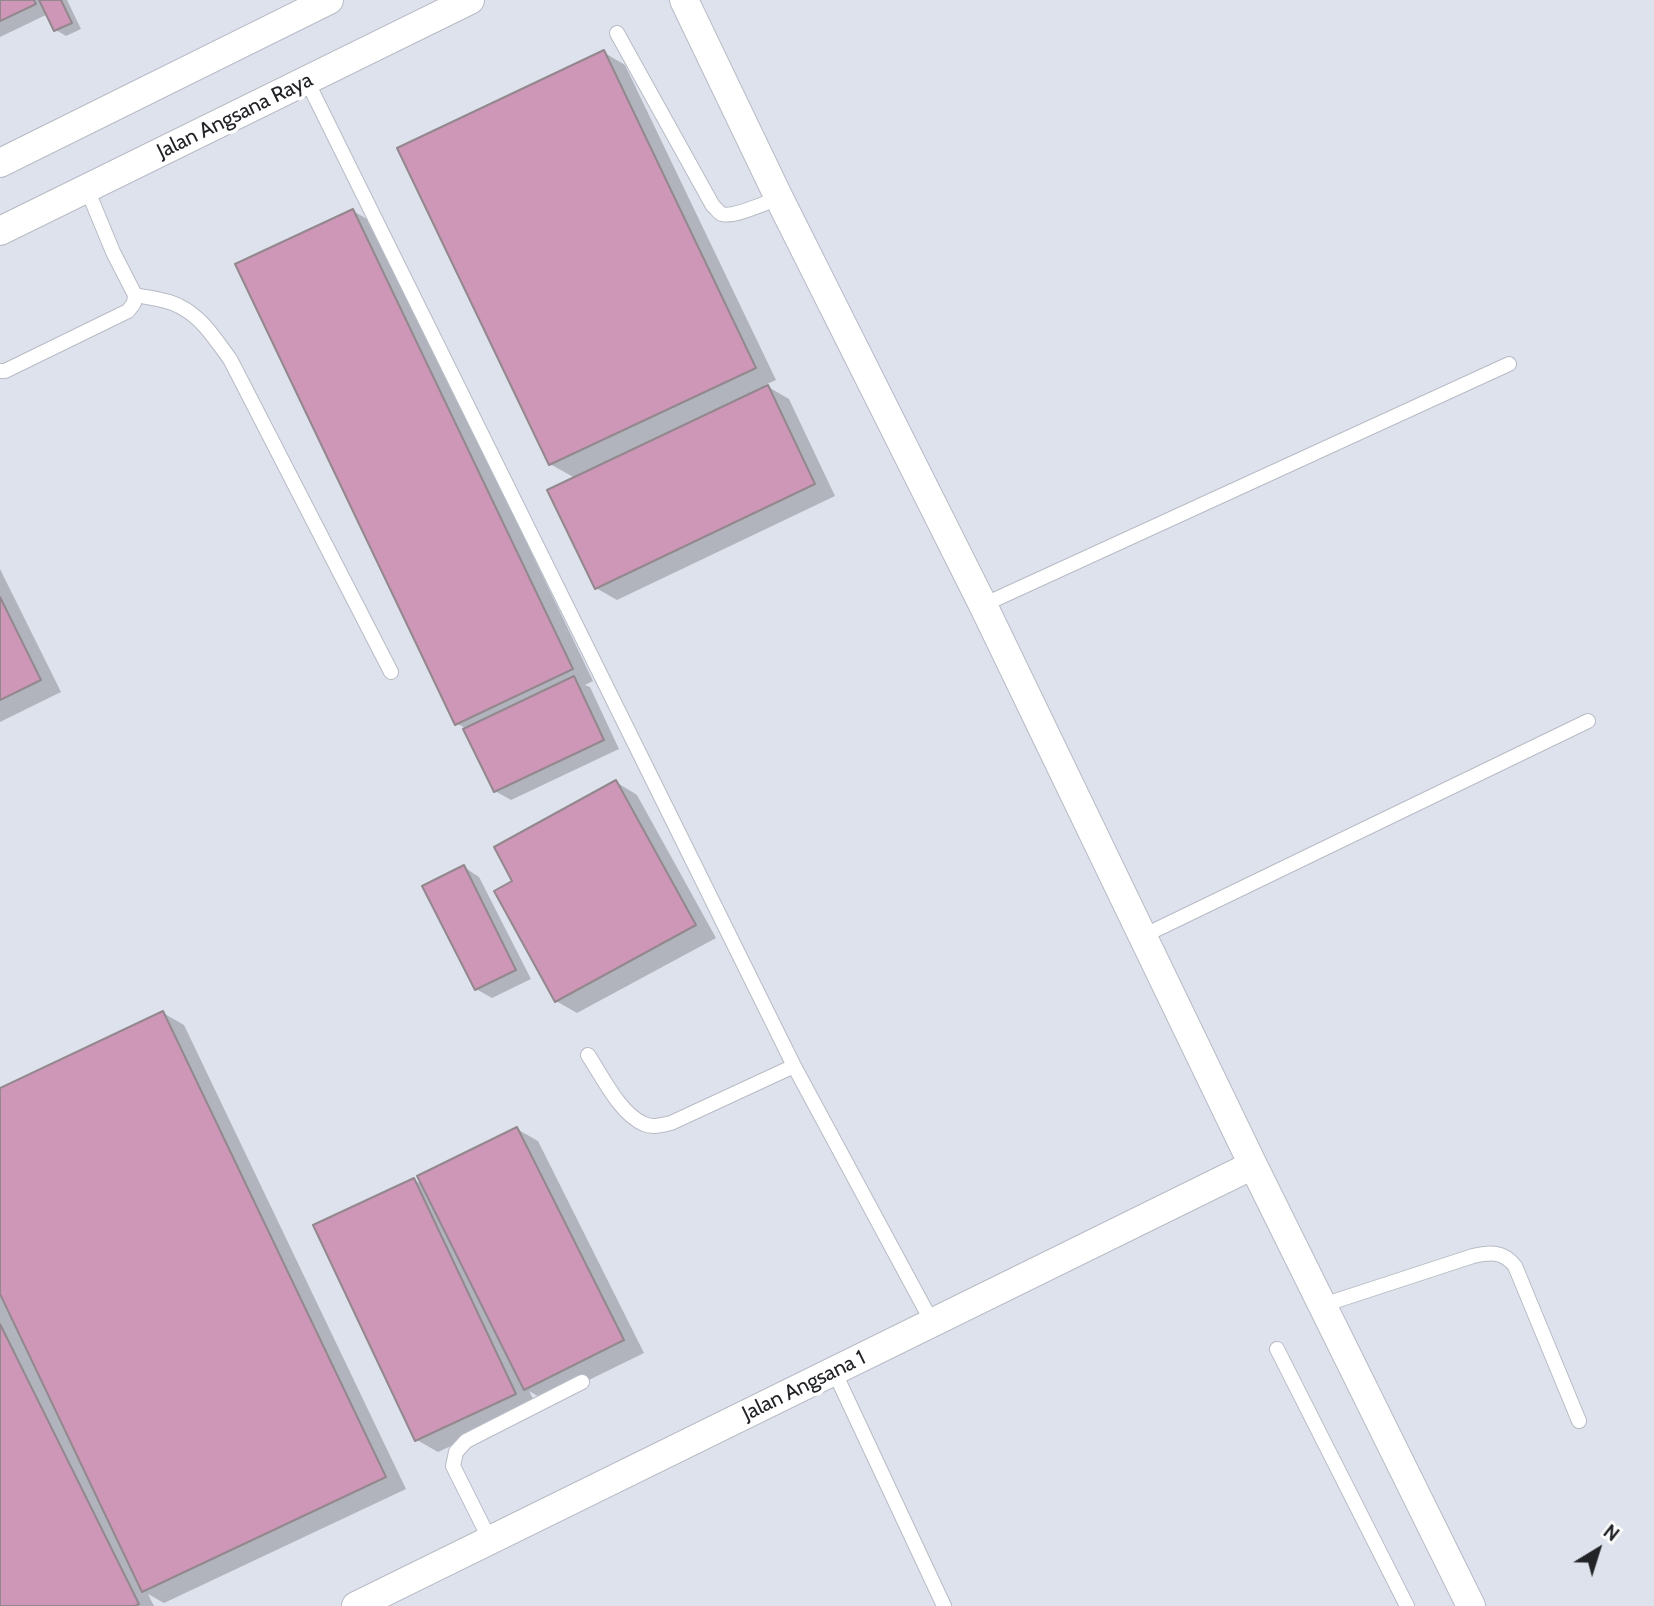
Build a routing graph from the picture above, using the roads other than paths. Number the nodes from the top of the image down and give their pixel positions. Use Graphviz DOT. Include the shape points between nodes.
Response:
graph roads {
  1 [pos="329,0"];
  2 [pos="470,0"];
  3 [pos="684,0"];
  4 [pos="617,33"];
  5 [pos="307,80"];
  6 [pos="0,163"];
  7 [pos="87,189"];
  8 [pos="779,198"];
  9 [pos="0,231"];
  10 [pos="135,295"];
  11 [pos="1509,364"];
  12 [pos="0,371"];
  13 [pos="983,605"];
  14 [pos="391,671"];
  15 [pos="1588,721"];
  16 [pos="1143,936"];
  17 [pos="589,1055"];
  18 [pos="794,1066"];
  19 [pos="1253,1165"];
  20 [pos="1323,1305"];
  21 [pos="932,1322"];
  22 [pos="1277,1349"];
  23 [pos="834,1371"];
  24 [pos="582,1382"];
  25 [pos="1579,1421"];
  26 [pos="490,1540"];
  27 [pos="356,1606"];
  28 [pos="944,1606"];
  29 [pos="1407,1606"];
  30 [pos="1471,1606"];
  1 -- 6 [label="street"];
  2 -- 5 [label="street, Jalan Angsana Raya"];
  3 -- 8 [label="street"];
  4 -- 8 [label="lane" via="713,206 723,215 733,214"];
  5 -- 7 [label="street, Jalan Angsana Raya"];
  5 -- 18 [label="lane"];
  7 -- 9 [label="street, Jalan Angsana Raya"];
  7 -- 10 [label="lane"];
  8 -- 13 [label="street"];
  10 -- 12 [label="lane" via="128,311"];
  10 -- 14 [label="lane" via="178,305 193,315 230,359"];
  11 -- 13 [label="lane"];
  13 -- 16 [label="street"];
  15 -- 16 [label="lane"];
  16 -- 19 [label="street"];
  17 -- 18 [label="lane" via="620,1104 644,1124 657,1126"];
  18 -- 21 [label="lane"];
  19 -- 20 [label="street"];
  19 -- 21 [label="street, Jalan Angsana 1"];
  20 -- 25 [label="lane" via="1473,1256 1500,1254 1515,1266"];
  20 -- 30 [label="street"];
  21 -- 23 [label="street, Jalan Angsana 1"];
  22 -- 29 [label="lane"];
  23 -- 26 [label="street, Jalan Angsana 1"];
  23 -- 28 [label="lane"];
  24 -- 26 [label="lane" via="466,1441 456,1452 453,1466"];
  26 -- 27 [label="street, Jalan Angsana 1"];
}
